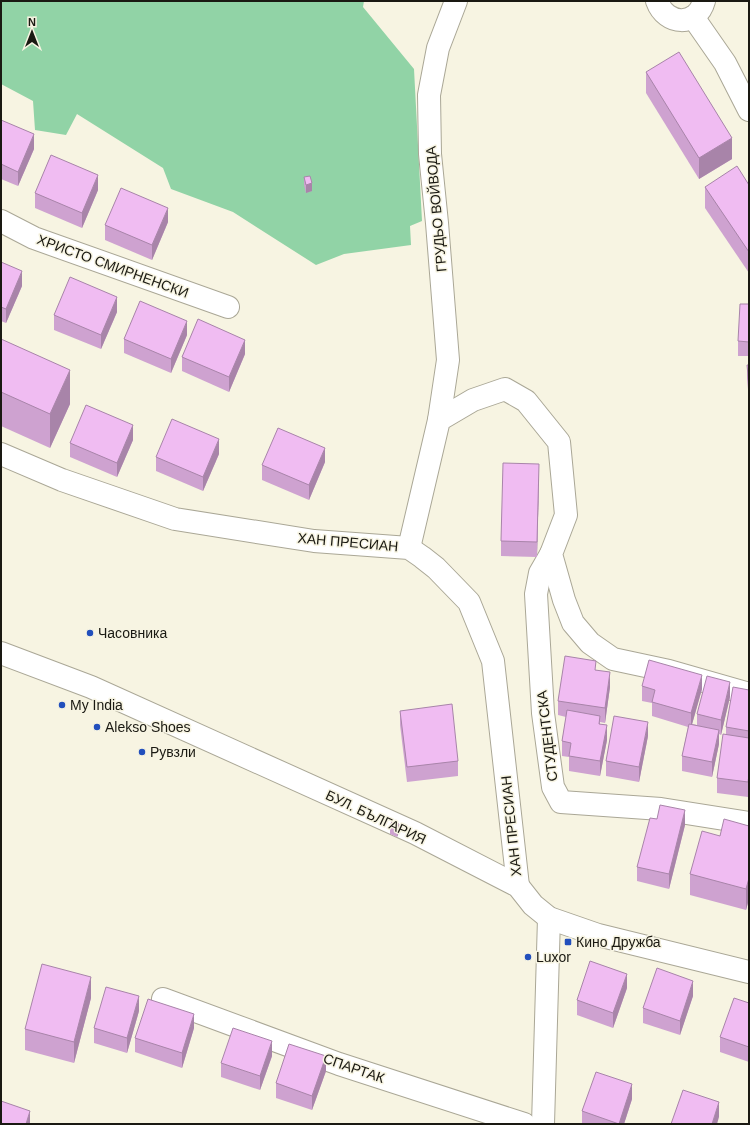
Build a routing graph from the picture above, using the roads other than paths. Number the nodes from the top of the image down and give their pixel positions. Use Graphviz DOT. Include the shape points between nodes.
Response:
graph roads {
  1 [pos="456,1"];
  2 [pos="656,1"];
  3 [pos="698,9"];
  4 [pos="749,110"];
  5 [pos="1,220"];
  6 [pos="228,307"];
  7 [pos="439,420"];
  8 [pos="1,454"];
  9 [pos="415,552"];
  10 [pos="551,554"];
  11 [pos="1,654"];
  12 [pos="749,694"];
  13 [pos="749,823"];
  14 [pos="518,886"];
  15 [pos="549,918"];
  16 [pos="749,972"];
  17 [pos="163,998"];
  18 [pos="524,1124"];
  19 [pos="543,1124"];
  1 -- 7 [label="street, ГРУДЬО ВОЙВОДА" via="438,48 429,95 430,154 448,360"];
  2 -- 3 [label="street" via="664,14 678,20 686,20"];
  3 -- 4 [label="street"];
  5 -- 6 [label="street, ХРИСТО СМИРНЕНСКИ" via="34,238"];
  7 -- 9 [label="street, ГРУДЬО ВОЙВОДА"];
  7 -- 10 [label="street" via="473,400 506,389 526,401 559,442 566,515"];
  8 -- 9 [label="street, ХАН ПРЕСИАН" via="62,480 175,519 314,541"];
  9 -- 14 [label="street, ХАН ПРЕСИАН" via="436,568 469,602 493,661"];
  10 -- 12 [label="street" via="573,623 590,642 613,659 669,671"];
  10 -- 13 [label="street, СТУДЕНТСКА" via="540,573 536,594 543,713 553,787 561,802 661,809"];
  11 -- 14 [label="street, БУЛ. БЪЛГАРИЯ" via="91,688 415,833"];
  14 -- 15 [label="street, БУЛ. БЪЛГАРИЯ" via="533,905"];
  15 -- 16 [label="street, БУЛ. БЪЛГАРИЯ" via="598,935"];
  15 -- 19 [label="street"];
  17 -- 18 [label="street, СПАРТАК" via="339,1064"];
}
